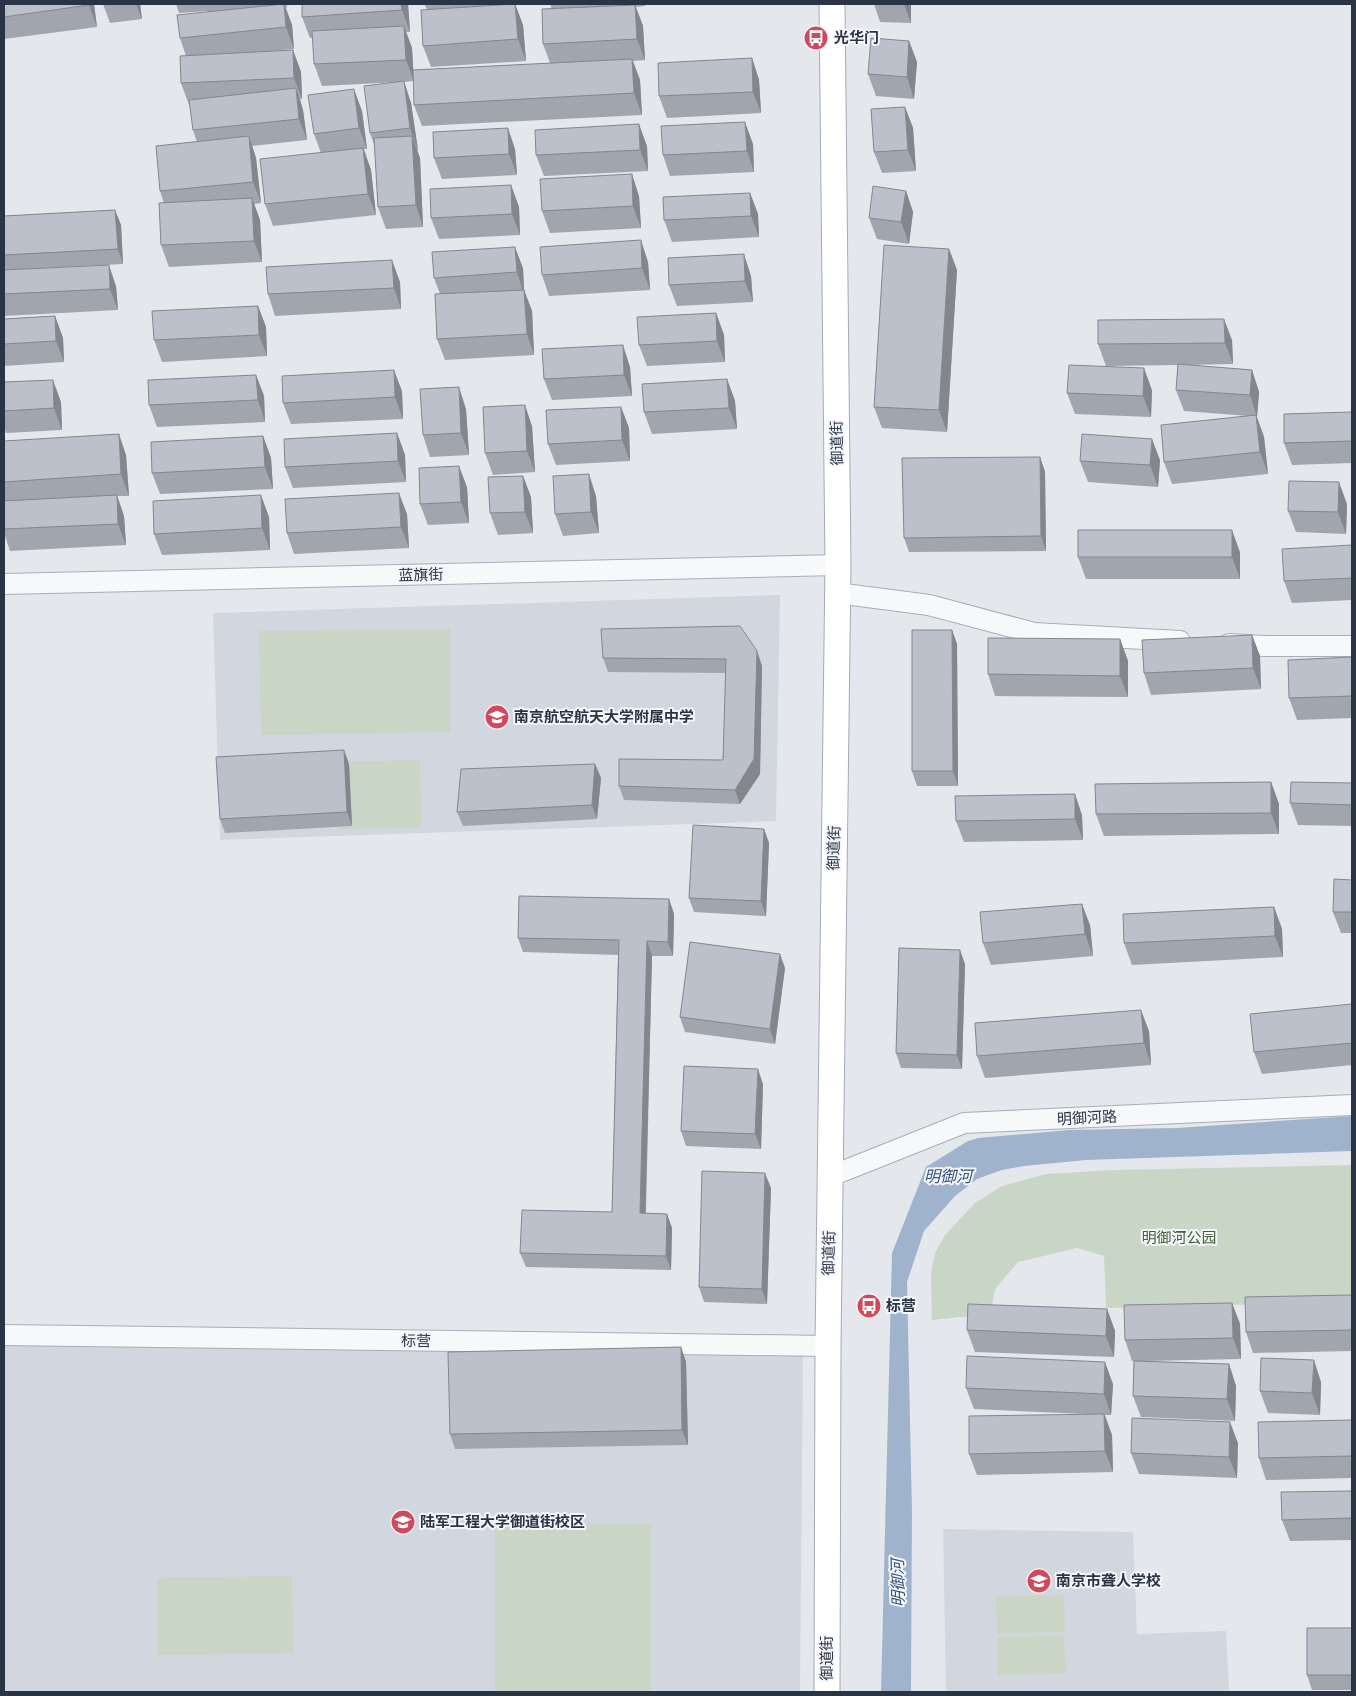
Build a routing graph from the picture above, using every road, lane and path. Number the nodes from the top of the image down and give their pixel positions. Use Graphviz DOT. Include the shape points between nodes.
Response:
graph roads {
  1 [pos="832,4"];
  2 [pos="838,565"];
  3 [pos="4,584"];
  4 [pos="837,593"];
  5 [pos="1352,646"];
  6 [pos="1352,1105"];
  7 [pos="831,1176"];
  8 [pos="4,1335"];
  9 [pos="828,1346"];
  10 [pos="827,1692"];
  1 -- 2 [label="main road, 御道街"];
  2 -- 3 [label="street, 蓝旗街"];
  2 -- 4 [label="main road, 御道街"];
  4 -- 5 [label="street" via="929,605 1034,633 1265,646"];
  4 -- 7 [label="main road, 御道街"];
  6 -- 7 [label="street, 明御河路" via="964,1123"];
  7 -- 9 [label="main road, 御道街"];
  8 -- 9 [label="street, 标营"];
  9 -- 10 [label="main road, 御道街"];
}
